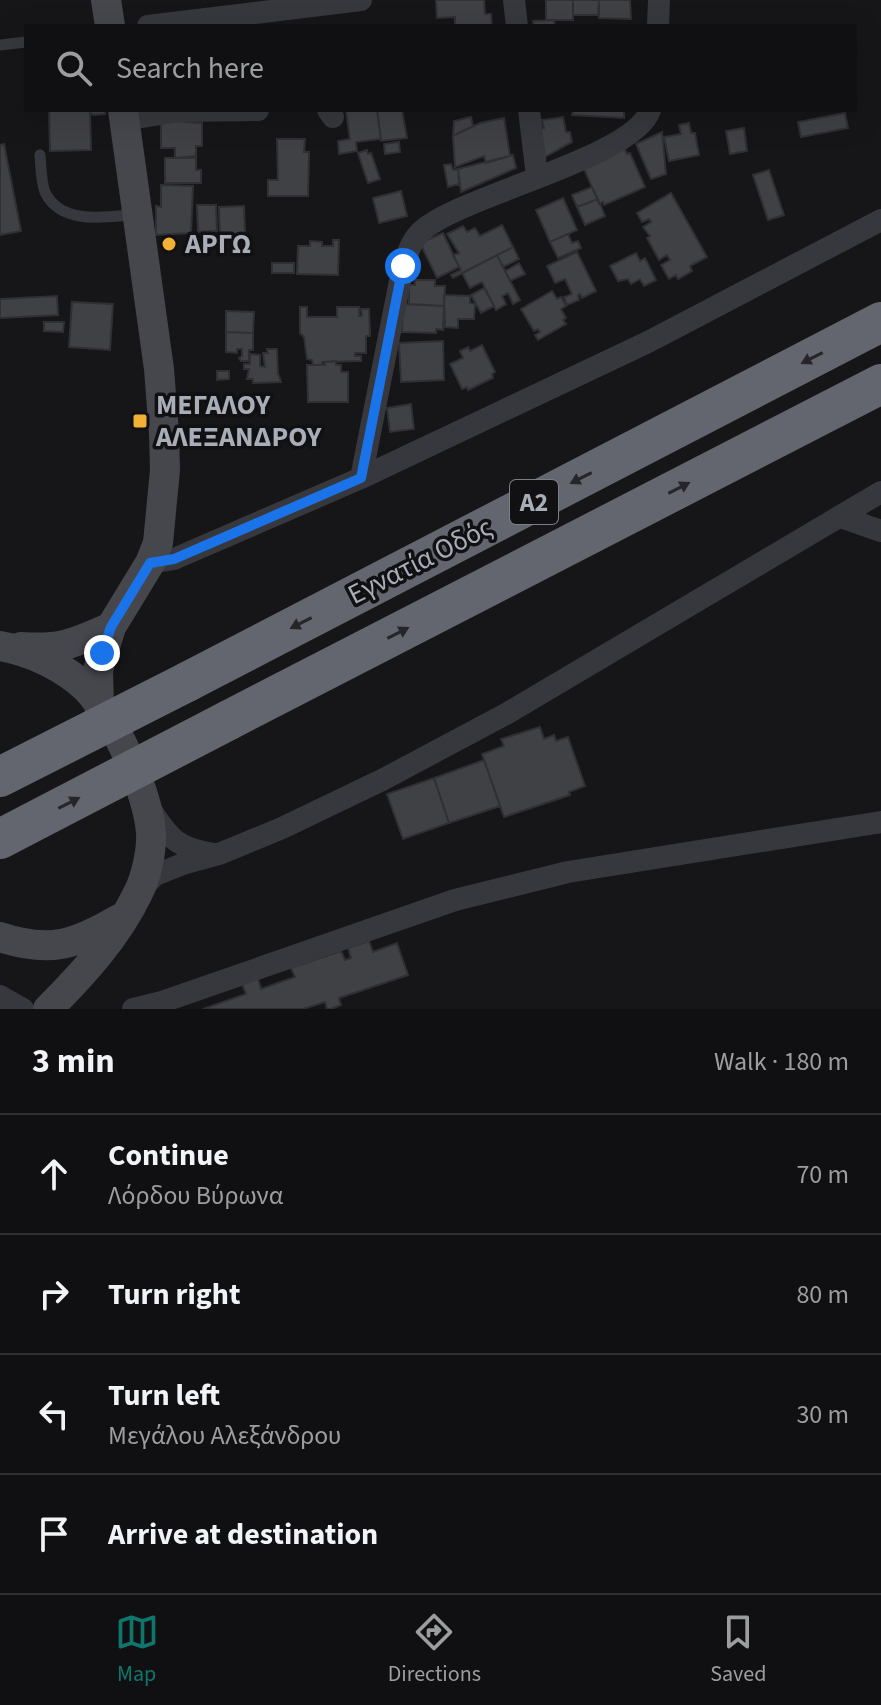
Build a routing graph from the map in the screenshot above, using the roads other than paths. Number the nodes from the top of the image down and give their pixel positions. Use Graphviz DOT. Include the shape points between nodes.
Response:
graph roads {
  1 [pos="106,0"];
  2 [pos="361,0"];
  3 [pos="514,0"];
  4 [pos="659,0"];
  5 [pos="110,24"];
  6 [pos="164,24"];
  7 [pos="517,24"];
  8 [pos="658,24"];
  9 [pos="24,42"];
  10 [pos="0,45"];
  11 [pos="165,112"];
  12 [pos="529,112"];
  13 [pos="649,112"];
  14 [pos="124,115"];
  15 [pos="40,155"];
  16 [pos="537,176"];
  17 [pos="137,214"];
  18 [pos="881,220"];
  19 [pos="881,322"];
  20 [pos="881,384"];
  21 [pos="361,478"];
  22 [pos="881,492"];
  23 [pos="841,517"];
  24 [pos="881,531"];
  25 [pos="150,563"];
  26 [pos="111,627"];
  27 [pos="0,645"];
  28 [pos="99,706"];
  29 [pos="0,777"];
  30 [pos="146,803"];
  31 [pos="881,822"];
  32 [pos="0,839"];
  33 [pos="219,854"];
  34 [pos="132,904"];
  35 [pos="5,939"];
  36 [pos="0,996"];
  37 [pos="50,1005"];
  38 [pos="133,1009"];
  1 -- 5 [label="street"];
  2 -- 6 [label="street"];
  3 -- 7 [label="street"];
  4 -- 8 [label="street"];
  9 -- 10 [label="lane"];
  11 -- 14 [label="street"];
  12 -- 16 [label="street"];
  13 -- 16 [label="street" via="647,120 618,143"];
  14 -- 17 [label="street"];
  15 -- 17 [label="lane" via="45,192 62,212 83,217"];
  16 -- 21 [label="street" via="424,229 411,243"];
  17 -- 25 [label="street" via="164,433 162,514"];
  18 -- 21 [label="street" via="648,342"];
  19 -- 29 [label="highway, Εγνατία Οδός / Α2, one-way, bridge"];
  32 -- 20 [label="highway, Εγνατία Οδός / Α2, one-way, bridge"];
  21 -- 25 [label="street" via="174,559"];
  22 -- 23 [label="street"];
  23 -- 24 [label="street"];
  23 -- 33 [label="street" via="506,714 382,780"];
  25 -- 26 [label="street"];
  26 -- 27 [label="street" via="67,646"];
  26 -- 28 [label="street" via="98,670"];
  27 -- 28 [label="street" via="24,650 65,674"];
  28 -- 30 [label="street" via="126,752"];
  30 -- 33 [label="street" via="177,843"];
  30 -- 34 [label="street" via="151,836"];
  31 -- 38 [label="street" via="568,872 511,886 455,900"];
  33 -- 34 [label="street" via="155,875"];
  34 -- 35 [label="street" via="90,935 68,944 42,946"];
  34 -- 37 [label="street" via="101,950"];
  35 -- 37 [label="street" via="53,968"];
  36 -- 37 [label="street"];
}
